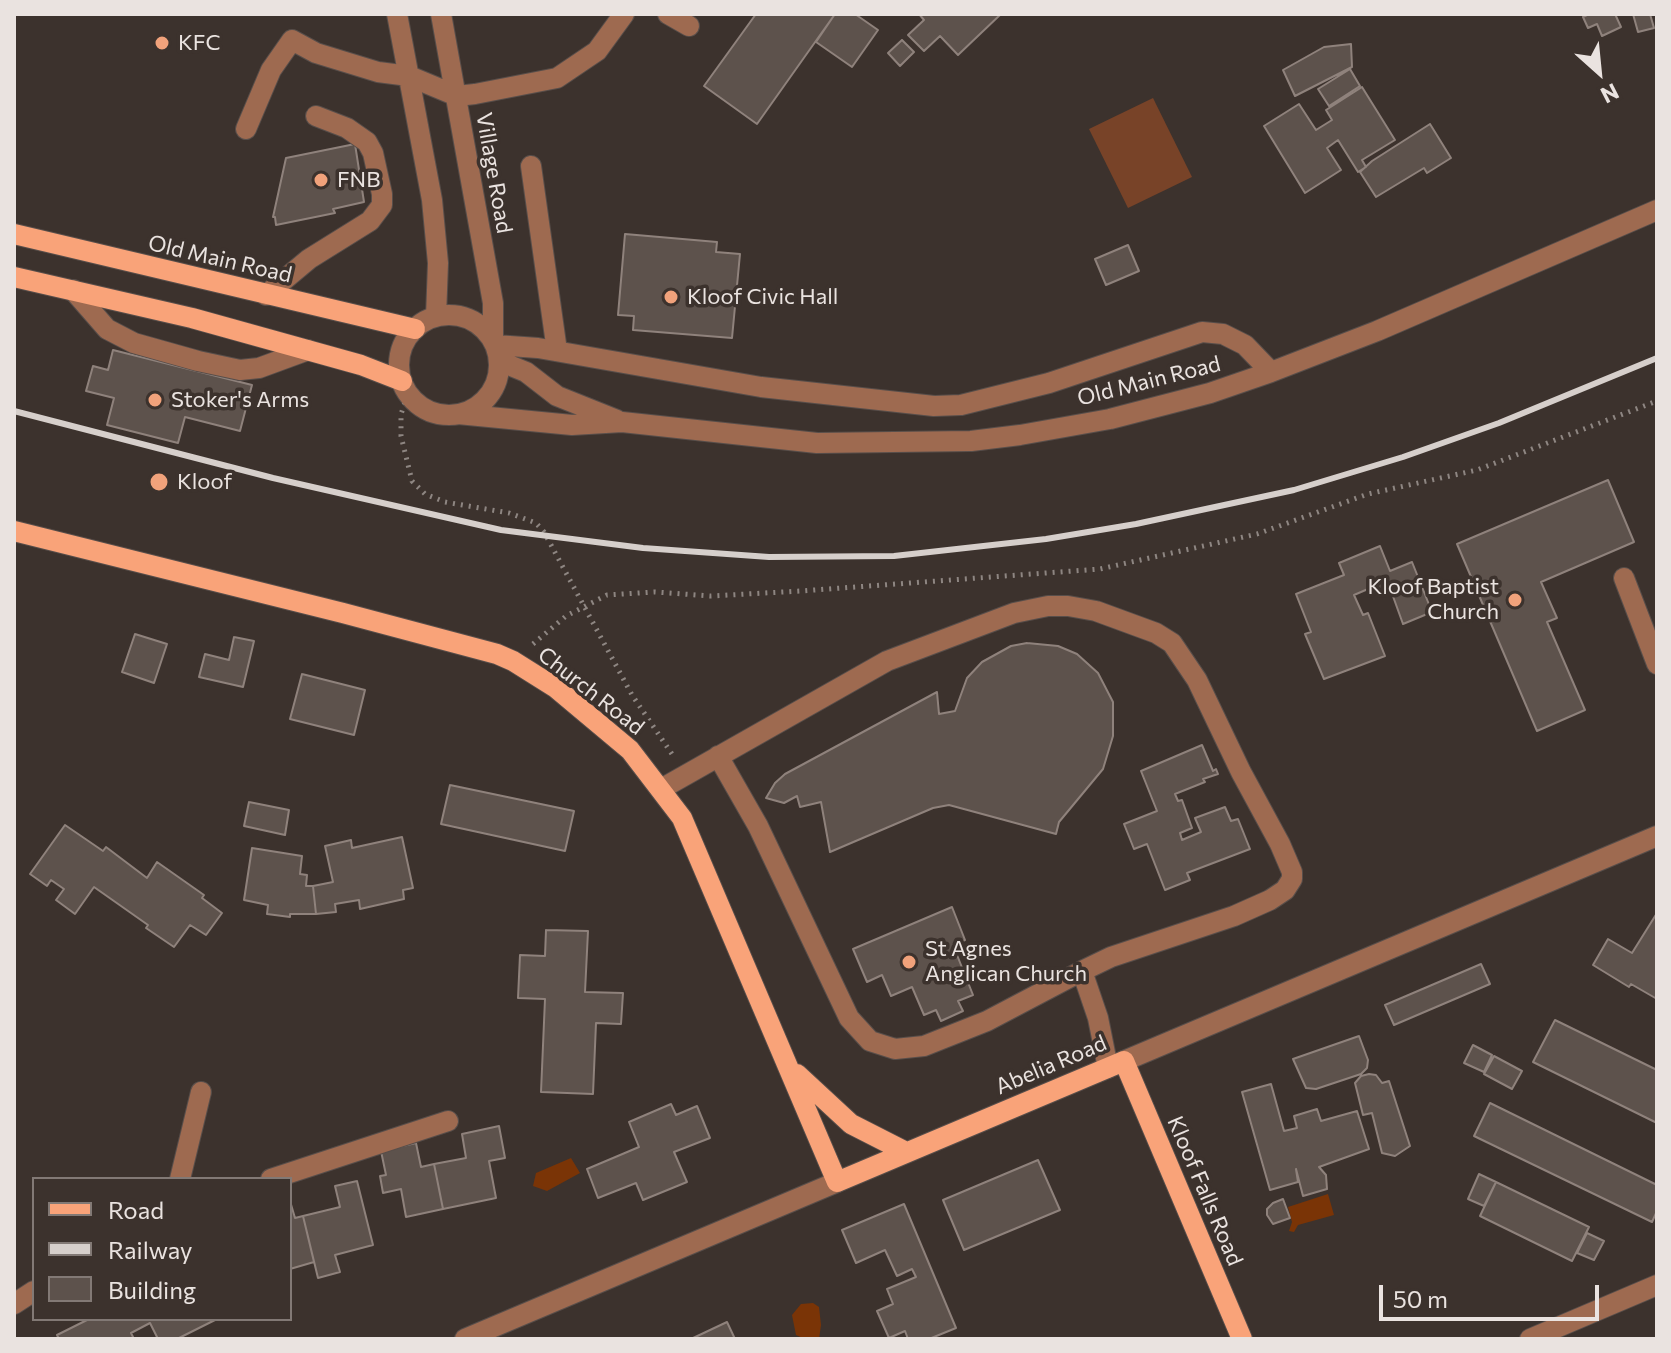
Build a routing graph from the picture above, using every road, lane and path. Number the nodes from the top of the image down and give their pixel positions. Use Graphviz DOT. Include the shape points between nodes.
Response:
graph roads {
  1 [pos="397,14"];
  2 [pos="441,14"];
  3 [pos="624,14"];
  4 [pos="668,14"];
  5 [pos="689,26"];
  6 [pos="409,76"];
  7 [pos="457,96"];
  8 [pos="316,116"];
  9 [pos="246,129"];
  10 [pos="531,166"];
  11 [pos="1657,210"];
  12 [pos="14,234"];
  13 [pos="14,277"];
  14 [pos="73,290"];
  15 [pos="266,295"];
  16 [pos="436,317"];
  17 [pos="415,329"];
  18 [pos="496,349"];
  19 [pos="308,350"];
  20 [pos="557,351"];
  21 [pos="1271,372"];
  22 [pos="405,387"];
  23 [pos="1657,401"];
  24 [pos="458,414"];
  25 [pos="622,422"];
  26 [pos="14,531"];
  27 [pos="1624,578"];
  28 [pos="584,609"];
  29 [pos="513,661"];
  30 [pos="1657,664"];
  31 [pos="718,756"];
  32 [pos="685,775"];
  33 [pos="661,789"];
  34 [pos="1657,836"];
  35 [pos="1082,971"];
  36 [pos="1116,1064"];
  37 [pos="789,1065"];
  38 [pos="201,1092"];
  39 [pos="448,1121"];
  40 [pos="906,1152"];
  41 [pos="180,1177"];
  42 [pos="277,1177"];
  43 [pos="837,1182"];
  44 [pos="1657,1285"];
  45 [pos="32,1292"];
  46 [pos="14,1304"];
  47 [pos="465,1339"];
  48 [pos="1242,1339"];
  49 [pos="1530,1339"];
  1 -- 6 [label="street"];
  2 -- 7 [label="street, Village Road"];
  3 -- 7 [label="street" via="597,51 557,78"];
  4 -- 5 [label="street"];
  6 -- 7 [label="street"];
  6 -- 9 [label="street" via="329,57 292,40 271,70"];
  6 -- 16 [label="street" via="436,231"];
  7 -- 18 [label="street, Village Road" via="493,303"];
  8 -- 15 [label="street" via="367,142 382,205 370,221 309,259"];
  10 -- 20 [label="street"];
  11 -- 21 [label="street, Old Main Road"];
  12 -- 15 [label="main road, Old Main Road"];
  13 -- 14 [label="main road"];
  14 -- 19 [label="main road"];
  14 -- 19 [label="street" via="107,329 134,343 198,361 240,370"];
  15 -- 17 [label="main road, Old Main Road"];
  16 -- 17 [label="street"];
  16 -- 18 [label="street" via="475,322"];
  17 -- 22 [label="street" via="401,353"];
  18 -- 20 [label="street" via="516,345"];
  18 -- 24 [label="street" via="492,391 483,402"];
  18 -- 25 [label="street, Old Main Road" via="557,396"];
  19 -- 22 [label="main road" via="383,372"];
  20 -- 21 [label="street" via="761,387 934,406 961,405 1049,383 1202,332 1223,334 1245,345"];
  21 -- 25 [label="street, Old Main Road" via="1110,419 971,441 817,443"];
  22 -- 24 [label="street" via="430,411"];
  22 -- 28 [label="path" via="401,436 412,481 445,502 536,523"];
  23 -- 28 [label="path" via="1477,470 1368,494 1257,534 1100,569 711,596 607,595"];
  24 -- 25 [label="street, Old Main Road" via="572,425"];
  26 -- 29 [label="main road, Church Road" via="403,628"];
  27 -- 30 [label="street"];
  28 -- 29 [label="path" via="566,616"];
  28 -- 32 [label="path"];
  29 -- 33 [label="main road, Church Road" via="605,727"];
  31 -- 32 [label="street"];
  31 -- 35 [label="street" via="758,826 849,1018 870,1041 895,1049 924,1046 987,1021"];
  31 -- 35 [label="street" via="887,661 1014,613 1068,606 1156,633 1172,643 1197,680 1280,844 1292,879 1270,900 1234,916"];
  32 -- 33 [label="street"];
  33 -- 37 [label="main road, Church Road" via="682,818"];
  34 -- 36 [label="street, Abelia Road"];
  35 -- 36 [label="street"];
  36 -- 40 [label="main road, Abelia Road"];
  36 -- 48 [label="main road, Kloof Falls Road"];
  37 -- 40 [label="main road" via="851,1124"];
  37 -- 43 [label="main road, Church Road"];
  38 -- 41 [label="street"];
  39 -- 42 [label="street"];
  40 -- 43 [label="main road, Abelia Road"];
  43 -- 47 [label="street, Abelia Road"];
  44 -- 49 [label="street"];
  45 -- 46 [label="street"];
}
